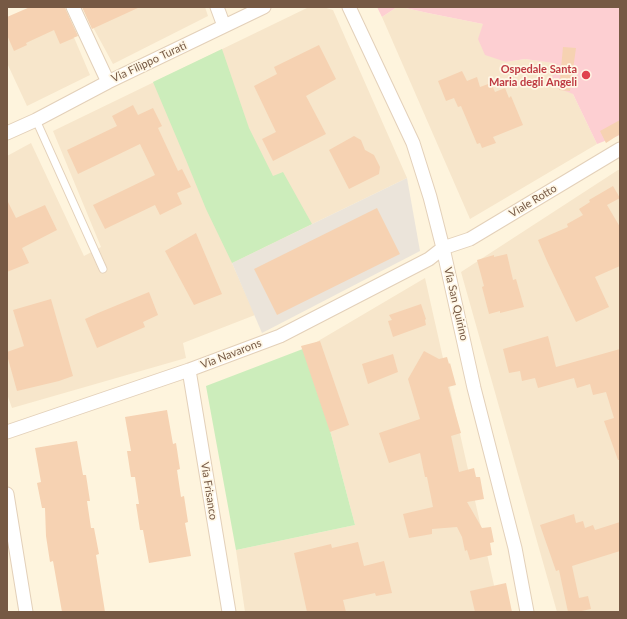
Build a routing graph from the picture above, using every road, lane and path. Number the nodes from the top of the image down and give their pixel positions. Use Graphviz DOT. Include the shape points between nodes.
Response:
graph roads {
  1 [pos="73,7"];
  2 [pos="217,7"];
  3 [pos="264,7"];
  4 [pos="349,7"];
  5 [pos="224,26"];
  6 [pos="108,82"];
  7 [pos="36,120"];
  8 [pos="7,133"];
  9 [pos="620,149"];
  10 [pos="443,248"];
  11 [pos="103,269"];
  12 [pos="189,370"];
  13 [pos="7,432"];
  14 [pos="7,494"];
  15 [pos="26,612"];
  16 [pos="228,612"];
  17 [pos="527,612"];
  1 -- 6 [label="street"];
  2 -- 5 [label="street"];
  3 -- 5 [label="street, Via Filippo Turati"];
  4 -- 10 [label="street, Via San Quirino" via="413,143"];
  5 -- 6 [label="street, Via Filippo Turati"];
  6 -- 7 [label="street, Via Filippo Turati"];
  7 -- 8 [label="street, Via Filippo Turati"];
  7 -- 11 [label="lane"];
  9 -- 10 [label="street, Viale Rotto" via="470,239"];
  10 -- 12 [label="street, Via Navarons" via="429,259 280,336"];
  10 -- 17 [label="street, Via San Quirino" via="474,388 515,548"];
  12 -- 13 [label="street, Via Navarons"];
  12 -- 16 [label="street, Via Frisanco"];
  14 -- 15 [label="street"];
}
